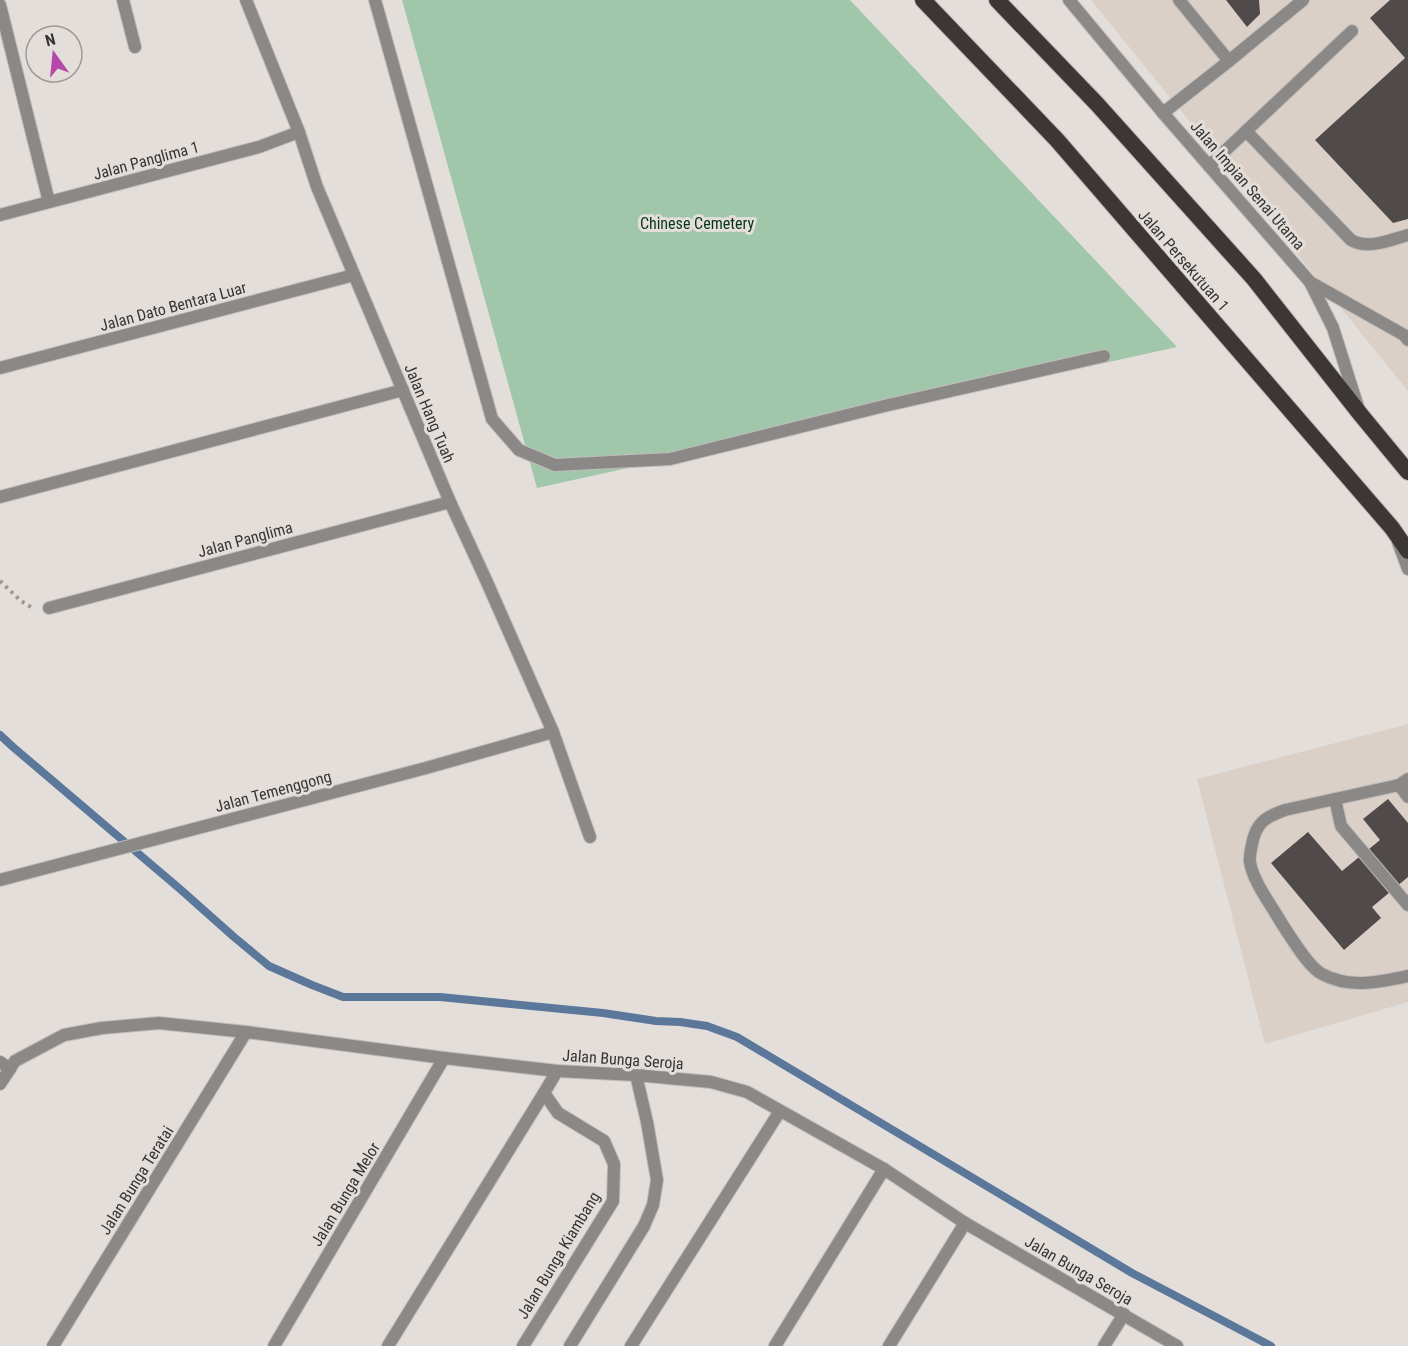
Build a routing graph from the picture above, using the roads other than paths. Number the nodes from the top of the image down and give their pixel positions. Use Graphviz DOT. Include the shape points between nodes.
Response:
graph roads {
  1 [pos="123,0"];
  2 [pos="246,0"];
  3 [pos="375,0"];
  4 [pos="923,0"];
  5 [pos="997,0"];
  6 [pos="1069,0"];
  7 [pos="1179,0"];
  8 [pos="1303,0"];
  9 [pos="0,5"];
  10 [pos="1352,31"];
  11 [pos="135,47"];
  12 [pos="1229,62"];
  13 [pos="1163,113"];
  14 [pos="1246,131"];
  15 [pos="299,132"];
  16 [pos="1209,166"];
  17 [pos="49,202"];
  18 [pos="0,215"];
  19 [pos="1408,235"];
  20 [pos="354,275"];
  21 [pos="1310,282"];
  22 [pos="1408,340"];
  23 [pos="1104,356"];
  24 [pos="0,368"];
  25 [pos="403,390"];
  26 [pos="1361,415"];
  27 [pos="1408,472"];
  28 [pos="0,497"];
  29 [pos="450,502"];
  30 [pos="1392,528"];
  31 [pos="1408,551"];
  32 [pos="1408,569"];
  33 [pos="50,609"];
  34 [pos="554,732"];
  35 [pos="1404,782"];
  36 [pos="1408,797"];
  37 [pos="1335,799"];
  38 [pos="590,837"];
  39 [pos="0,880"];
  40 [pos="1408,905"];
  41 [pos="1408,976"];
  42 [pos="246,1032"];
  43 [pos="444,1059"];
  44 [pos="5,1065"];
  45 [pos="557,1071"];
  46 [pos="636,1075"];
  47 [pos="0,1084"];
  48 [pos="544,1093"];
  49 [pos="780,1111"];
  50 [pos="884,1169"];
  51 [pos="965,1223"];
  52 [pos="1124,1314"];
  53 [pos="53,1346"];
  54 [pos="274,1346"];
  55 [pos="388,1346"];
  56 [pos="523,1346"];
  57 [pos="570,1346"];
  58 [pos="631,1346"];
  59 [pos="775,1346"];
  60 [pos="889,1346"];
  61 [pos="1104,1346"];
  62 [pos="1177,1346"];
  1 -- 11 [label="street"];
  2 -- 15 [label="street, Jalan Hang Tuah"];
  3 -- 23 [label="street" via="492,420 519,450 555,465 670,459"];
  4 -- 30 [label="highway, Jalan Persekutuan 1" via="1057,140"];
  5 -- 26 [label="highway" via="1097,104 1254,279"];
  6 -- 13 [label="street, Jalan Impian Senai Utama"];
  7 -- 12 [label="street"];
  8 -- 12 [label="street"];
  9 -- 17 [label="street"];
  10 -- 14 [label="street"];
  12 -- 13 [label="street"];
  13 -- 16 [label="street, Jalan Impian Senai Utama"];
  14 -- 16 [label="street"];
  14 -- 19 [label="street" via="1358,244"];
  15 -- 17 [label="street, Jalan Panglima 1" via="259,147"];
  15 -- 20 [label="street, Jalan Hang Tuah"];
  16 -- 21 [label="street, Jalan Impian Senai Utama"];
  17 -- 18 [label="street, Jalan Panglima 1"];
  20 -- 24 [label="street, Jalan Dato Bentara Luar"];
  20 -- 25 [label="street, Jalan Hang Tuah"];
  21 -- 22 [label="street"];
  21 -- 26 [label="street, Jalan Impian Senai Utama" via="1333,328"];
  25 -- 28 [label="street"];
  25 -- 29 [label="street, Jalan Hang Tuah"];
  26 -- 27 [label="highway"];
  29 -- 33 [label="street, Jalan Panglima"];
  29 -- 34 [label="street, Jalan Hang Tuah"];
  30 -- 31 [label="highway, Jalan Persekutuan 1"];
  30 -- 32 [label="street"];
  34 -- 38 [label="street, Jalan Hang Tuah"];
  34 -- 39 [label="street, Jalan Temenggong"];
  35 -- 36 [label="street"];
  35 -- 37 [label="street"];
  37 -- 40 [label="street" via="1341,826"];
  37 -- 41 [label="street" via="1285,810 1258,826 1250,860 1253,873 1289,934 1321,974 1366,984"];
  42 -- 43 [label="street, Jalan Bunga Seroja"];
  42 -- 44 [label="street, Jalan Bunga Seroja" via="159,1023 102,1028 64,1035"];
  42 -- 53 [label="street, Jalan Bunga Teratai"];
  43 -- 45 [label="street, Jalan Bunga Seroja"];
  43 -- 54 [label="street, Jalan Bunga Melor"];
  44 -- 47 [label="street"];
  45 -- 46 [label="street, Jalan Bunga Seroja"];
  45 -- 48 [label="street"];
  46 -- 49 [label="street, Jalan Bunga Seroja" via="711,1082 747,1092"];
  46 -- 57 [label="street" via="657,1180 653,1205"];
  48 -- 55 [label="street"];
  48 -- 56 [label="street, Jalan Bunga Kiambang" via="558,1113 604,1141 614,1164 613,1201"];
  49 -- 50 [label="street, Jalan Bunga Seroja"];
  49 -- 58 [label="street"];
  50 -- 51 [label="street, Jalan Bunga Seroja"];
  50 -- 59 [label="street"];
  51 -- 52 [label="street, Jalan Bunga Seroja"];
  51 -- 60 [label="street"];
  52 -- 61 [label="street"];
  52 -- 62 [label="street, Jalan Bunga Seroja"];
}
